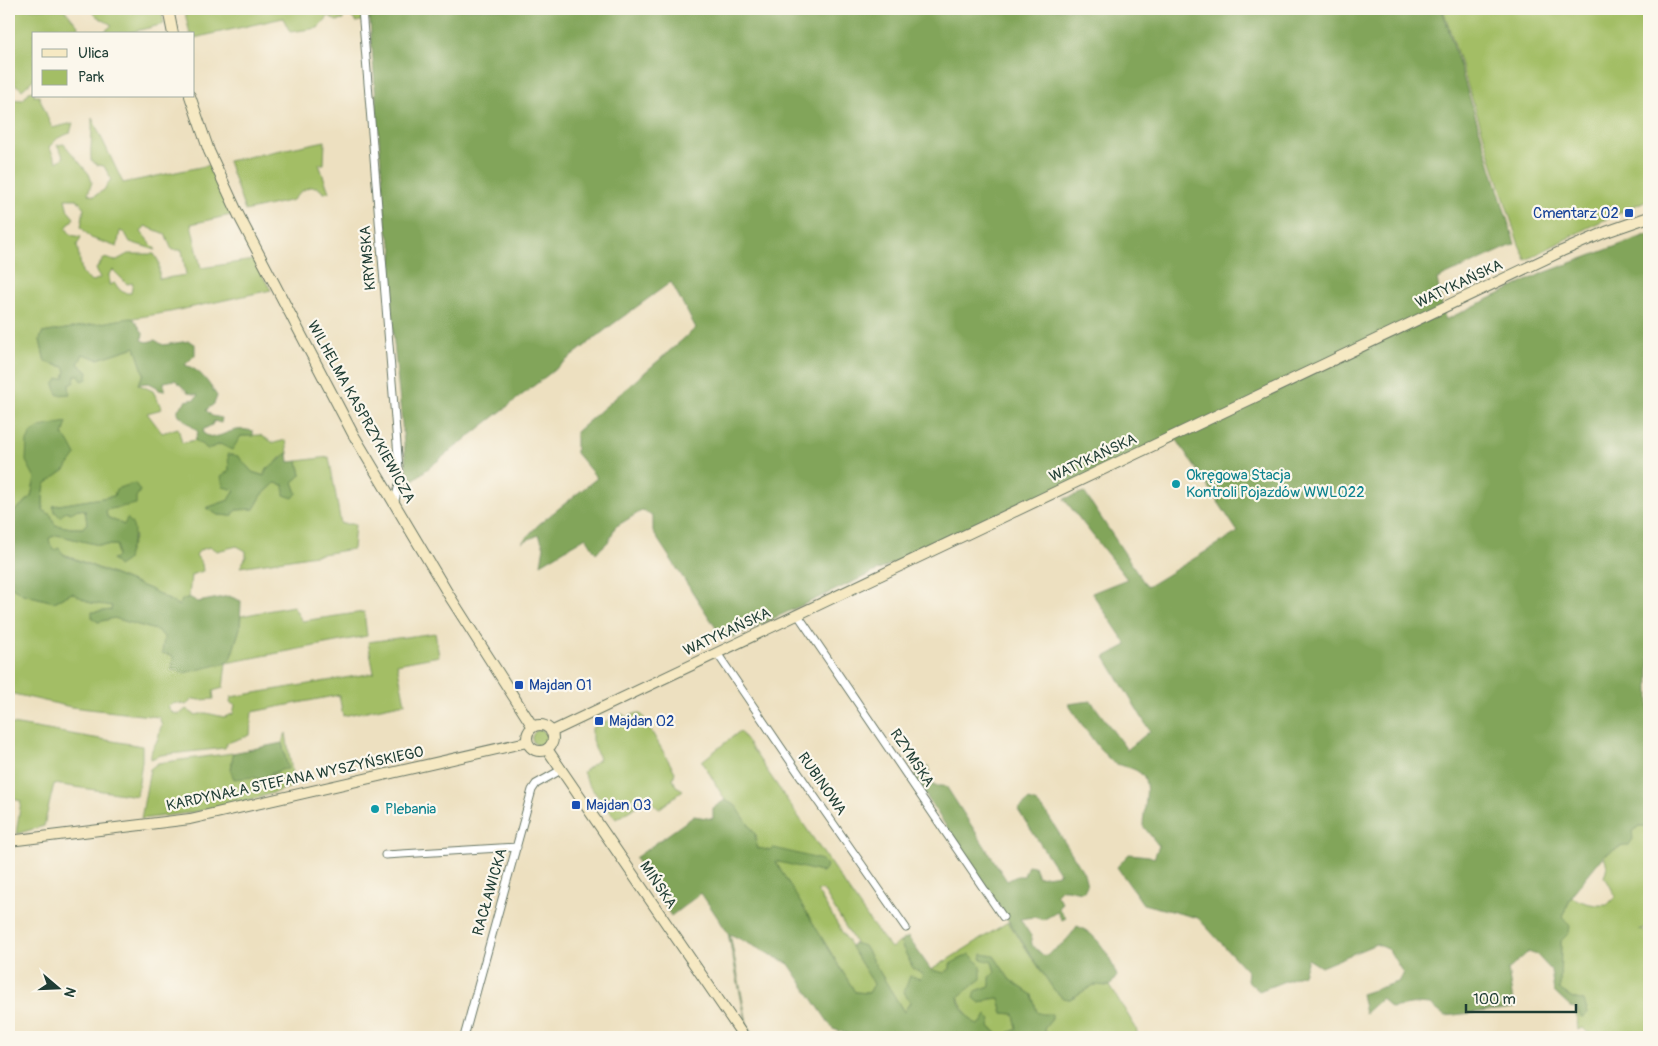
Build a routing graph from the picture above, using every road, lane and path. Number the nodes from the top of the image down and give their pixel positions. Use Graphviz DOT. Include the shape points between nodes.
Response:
graph roads {
  1 [pos="168,9"];
  2 [pos="362,9"];
  3 [pos="173,32"];
  4 [pos="191,98"];
  5 [pos="1649,217"];
  6 [pos="394,504"];
  7 [pos="798,614"];
  8 [pos="717,653"];
  9 [pos="533,727"];
  10 [pos="551,732"];
  11 [pos="527,742"];
  12 [pos="547,750"];
  13 [pos="561,770"];
  14 [pos="9,841"];
  15 [pos="517,847"];
  16 [pos="386,855"];
  17 [pos="1003,917"];
  18 [pos="906,928"];
  19 [pos="464,1037"];
  20 [pos="744,1037"];
  1 -- 3 [label="street"];
  2 -- 6 [label="street, KRYMSKA" via="400,481"];
  4 -- 6 [label="street, WILHELMA KASPRZYKIEWICZA" via="209,151 239,216 352,434"];
  5 -- 7 [label="street, WATYKAŃSKA" via="1562,251"];
  6 -- 9 [label="street, WILHELMA KASPRZYKIEWICZA"];
  7 -- 8 [label="street, WATYKAŃSKA"];
  7 -- 17 [label="street, RZYMSKA"];
  8 -- 10 [label="street, WATYKAŃSKA"];
  8 -- 18 [label="street, RUBINOWA"];
  9 -- 10 [label="street" via="545,726"];
  9 -- 11 [label="street" via="527,734"];
  10 -- 12 [label="street" via="553,742"];
  11 -- 12 [label="street" via="533,750"];
  11 -- 14 [label="street, KARDYNAŁA STEFANA WYSZYŃSKIEGO" via="190,819"];
  12 -- 13 [label="street, MIŃSKA"];
  13 -- 15 [label="street, RACŁAWICKA" via="536,784 532,790"];
  13 -- 20 [label="street, MIŃSKA"];
  15 -- 16 [label="street"];
  15 -- 19 [label="street, RACŁAWICKA"];
}
